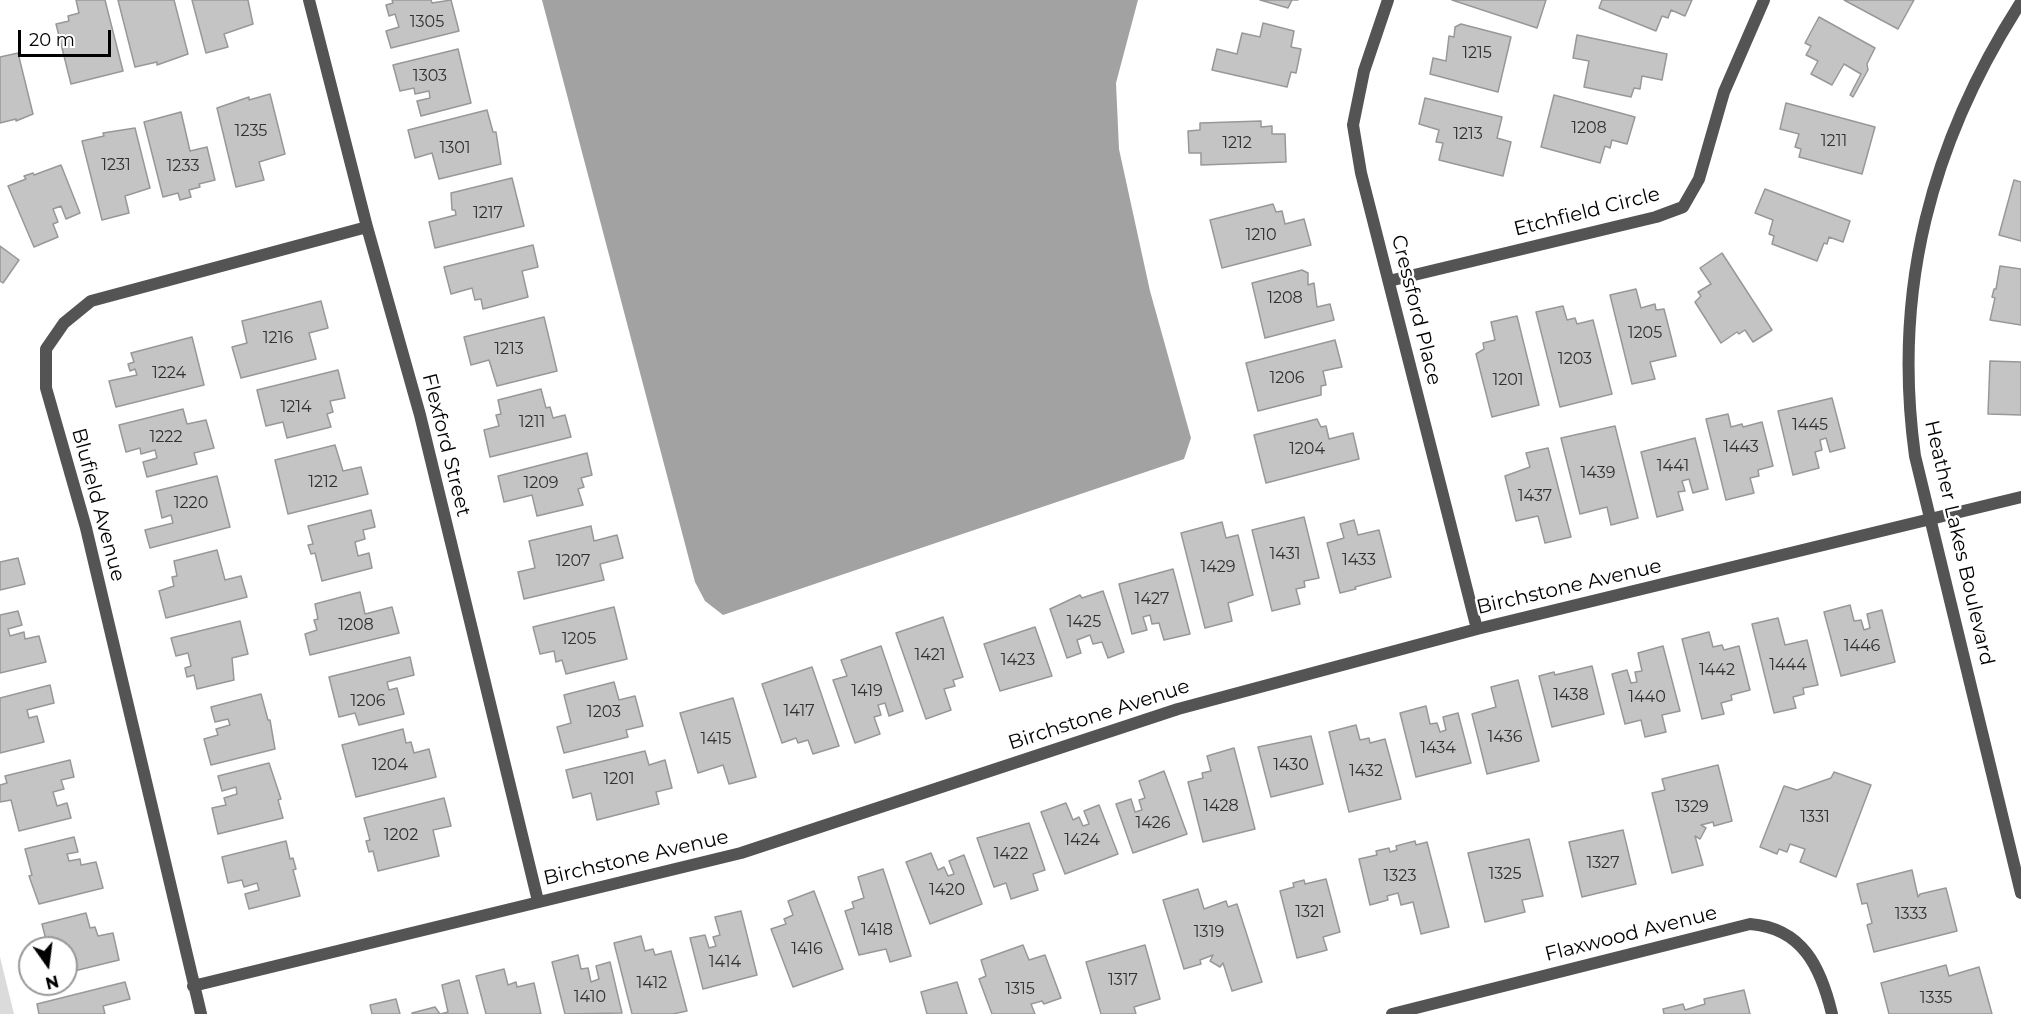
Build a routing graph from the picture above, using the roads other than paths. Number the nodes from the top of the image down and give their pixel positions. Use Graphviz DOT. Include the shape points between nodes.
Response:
graph roads {
  1 [pos="309,0"];
  2 [pos="1388,0"];
  3 [pos="1764,0"];
  4 [pos="2021,2"];
  5 [pos="367,227"];
  6 [pos="1389,281"];
  7 [pos="2021,497"];
  8 [pos="1932,521"];
  9 [pos="1478,629"];
  10 [pos="2017,864"];
  11 [pos="2021,893"];
  12 [pos="538,901"];
  13 [pos="193,986"];
  14 [pos="201,1014"];
  15 [pos="1392,1014"];
  16 [pos="1832,1014"];
  1 -- 5 [label="street, Flexford Street"];
  2 -- 6 [label="street, Cressford Place" via="1364,71 1353,125"];
  3 -- 6 [label="street, Etchfield Circle" via="1724,92 1699,179 1683,207 1645,220"];
  4 -- 8 [label="street, Heather Lakes Boulevard" via="1990,51 1946,149 1913,272 1908,330 1910,422"];
  5 -- 12 [label="street, Flexford Street" via="420,415"];
  5 -- 13 [label="street, Blufield Avenue" via="91,301 64,323 46,349 46,388 86,528"];
  6 -- 9 [label="street, Cressford Place"];
  7 -- 8 [label="street, Birchstone Avenue"];
  8 -- 9 [label="street, Birchstone Avenue"];
  8 -- 10 [label="street, Heather Lakes Boulevard"];
  9 -- 12 [label="street, Birchstone Avenue" via="1178,709 741,853"];
  10 -- 11 [label="street, Heather Lakes Boulevard"];
  12 -- 13 [label="street, Birchstone Avenue"];
  13 -- 14 [label="street, Blufield Avenue"];
  15 -- 16 [label="street, Flaxwood Avenue" via="1750,924 1771,926 1795,941 1813,960 1824,981"];
}
